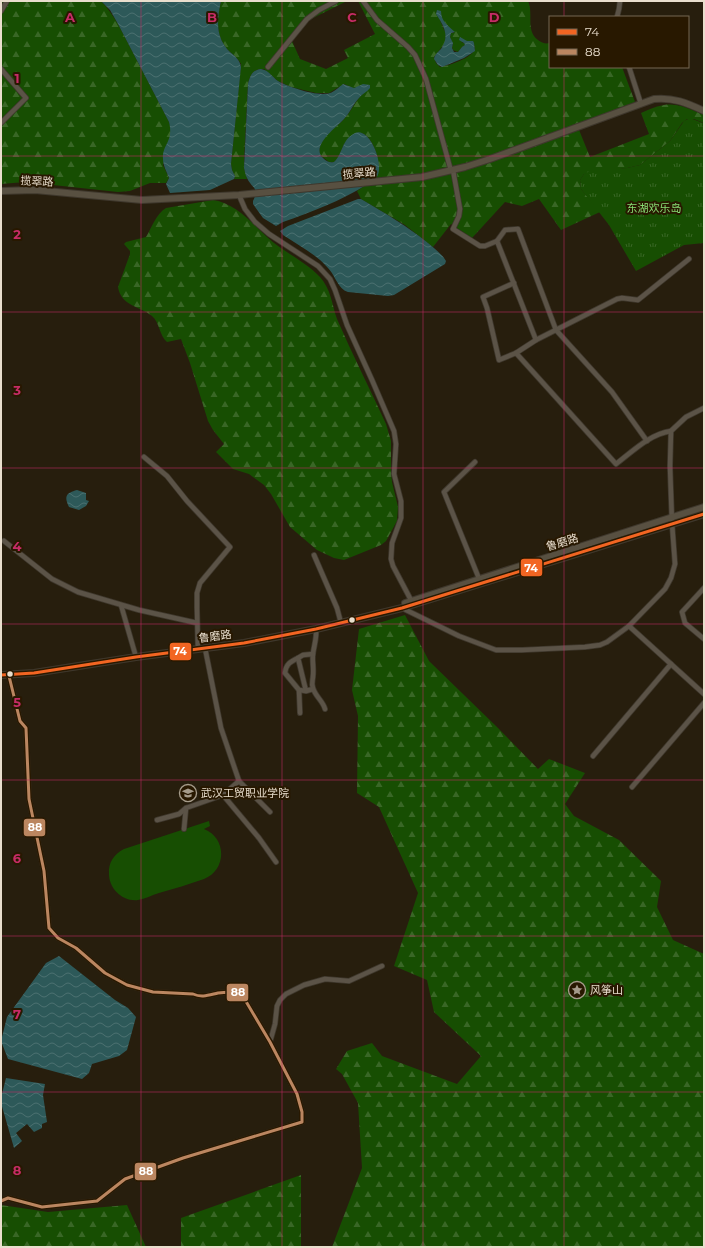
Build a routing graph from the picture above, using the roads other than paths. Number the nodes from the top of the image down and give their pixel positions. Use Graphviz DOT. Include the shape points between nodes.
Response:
graph roads {
  1 [pos="7,1"];
  2 [pos="336,1"];
  3 [pos="363,1"];
  4 [pos="620,1"];
  5 [pos="1,11"];
  6 [pos="617,16"];
  7 [pos="268,68"];
  8 [pos="629,68"];
  9 [pos="1,69"];
  10 [pos="641,104"];
  11 [pos="704,110"];
  12 [pos="1,124"];
  13 [pos="452,171"];
  14 [pos="1,191"];
  15 [pos="239,195"];
  16 [pos="497,241"];
  17 [pos="689,259"];
  18 [pos="514,284"];
  19 [pos="556,330"];
  20 [pos="536,340"];
  21 [pos="516,353"];
  22 [pos="704,408"];
  23 [pos="671,431"];
  24 [pos="647,441"];
  25 [pos="144,457"];
  26 [pos="475,462"];
  27 [pos="704,506"];
  28 [pos="704,514"];
  29 [pos="672,520"];
  30 [pos="2,541"];
  31 [pos="314,555"];
  32 [pos="480,581"];
  33 [pos="704,588"];
  34 [pos="412,602"];
  35 [pos="121,605"];
  36 [pos="402,608"];
  37 [pos="382,612"];
  38 [pos="197,623"];
  39 [pos="341,623"];
  40 [pos="629,626"];
  41 [pos="316,629"];
  42 [pos="704,639"];
  43 [pos="202,648"];
  44 [pos="313,654"];
  45 [pos="136,657"];
  46 [pos="298,658"];
  47 [pos="671,664"];
  48 [pos="1,675"];
  49 [pos="9,676"];
  50 [pos="313,689"];
  51 [pos="299,690"];
  52 [pos="306,691"];
  53 [pos="704,694"];
  54 [pos="704,703"];
  55 [pos="325,709"];
  56 [pos="300,713"];
  57 [pos="594,756"];
  58 [pos="239,781"];
  59 [pos="632,787"];
  60 [pos="223,795"];
  61 [pos="186,808"];
  62 [pos="270,812"];
  63 [pos="157,820"];
  64 [pos="184,829"];
  65 [pos="276,862"];
  66 [pos="382,966"];
  67 [pos="270,1042"];
  68 [pos="1,1201"];
  1 -- 5 [label="street"];
  2 -- 7 [label="street" via="307,19"];
  3 -- 13 [label="street" via="383,25 415,55 426,78"];
  4 -- 6 [label="street"];
  8 -- 10 [label="street"];
  9 -- 12 [label="street" via="26,98"];
  10 -- 11 [label="street, 揽翠路" via="654,99 672,99"];
  10 -- 13 [label="street, 揽翠路"];
  13 -- 15 [label="street, 揽翠路" via="422,177"];
  13 -- 16 [label="street" via="460,208 453,229 480,246"];
  14 -- 15 [label="street, 揽翠路" via="35,190 142,200"];
  15 -- 34 [label="street" via="249,216 257,225 318,266 335,290 346,325 394,431 394,474 401,501 401,518 392,543 391,559"];
  16 -- 18 [label="street"];
  16 -- 19 [label="street" via="505,230 518,229"];
  17 -- 19 [label="street" via="638,300 617,299"];
  18 -- 20 [label="street"];
  18 -- 21 [label="street" via="483,297 499,360"];
  19 -- 20 [label="street"];
  19 -- 24 [label="street" via="612,392"];
  20 -- 21 [label="street"];
  21 -- 24 [label="street" via="616,464"];
  22 -- 23 [label="street" via="686,417"];
  23 -- 24 [label="street"];
  23 -- 29 [label="street"];
  25 -- 38 [label="street" via="167,476 230,547 201,580 197,593"];
  26 -- 32 [label="street" via="444,492"];
  27 -- 29 [label="street, 鲁磨路"];
  28 -- 29 [label="street, 鲁磨路"];
  29 -- 32 [label="street, 鲁磨路"];
  29 -- 40 [label="street" via="675,564 671,578 665,589"];
  30 -- 35 [label="street" via="52,579 78,592"];
  31 -- 39 [label="street"];
  32 -- 34 [label="street, 鲁磨路"];
  33 -- 42 [label="street" via="682,612 685,623"];
  34 -- 36 [label="street, 鲁磨路"];
  34 -- 37 [label="street, 鲁磨路"];
  35 -- 38 [label="street"];
  35 -- 45 [label="street"];
  36 -- 37 [label="street, 鲁磨路"];
  36 -- 40 [label="street" via="496,650 585,648 600,645"];
  37 -- 39 [label="street, 鲁磨路"];
  38 -- 43 [label="street"];
  39 -- 41 [label="street, 鲁磨路"];
  40 -- 47 [label="street"];
  41 -- 43 [label="street, 鲁磨路"];
  41 -- 44 [label="street" via="317,638"];
  43 -- 45 [label="street, 鲁磨路"];
  43 -- 58 [label="street" via="221,728"];
  44 -- 46 [label="street"];
  44 -- 50 [label="street"];
  45 -- 49 [label="street, 鲁磨路"];
  46 -- 51 [label="street" via="289,663 285,673"];
  46 -- 52 [label="street"];
  47 -- 53 [label="street"];
  47 -- 57 [label="street"];
  48 -- 49 [label="street, 鲁磨路"];
  49 -- 67 [label="street" via="20,721 26,728 29,799 44,871 48,924 52,933 76,948 105,973 139,989 198,996 220,992 240,993"];
  50 -- 52 [label="street"];
  50 -- 55 [label="street"];
  51 -- 52 [label="street"];
  51 -- 56 [label="street"];
  54 -- 59 [label="street"];
  58 -- 60 [label="street"];
  58 -- 62 [label="street"];
  60 -- 61 [label="street"];
  60 -- 65 [label="street"];
  61 -- 63 [label="street" via="179,814"];
  61 -- 64 [label="street"];
  66 -- 67 [label="street" via="349,981 324,979 286,994 277,1006"];
  67 -- 68 [label="street" via="297,1094 302,1122 183,1158 125,1180 97,1201 42,1207 8,1198"];
}
